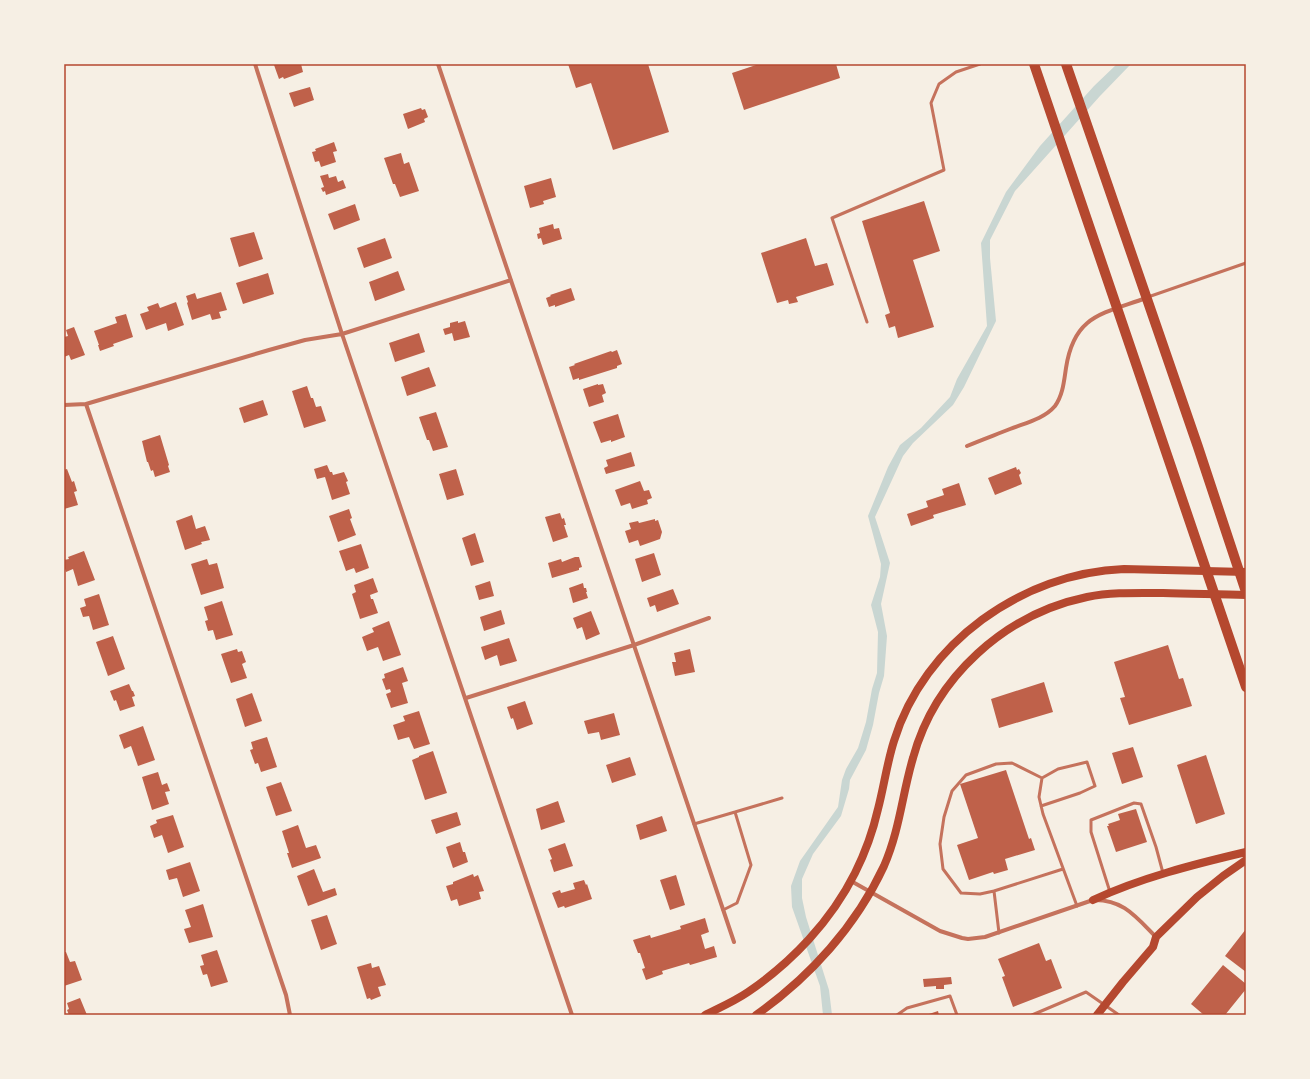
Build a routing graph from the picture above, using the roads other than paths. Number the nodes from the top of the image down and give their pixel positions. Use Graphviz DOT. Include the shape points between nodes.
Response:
graph roads {
  1 [pos="255,64"];
  2 [pos="438,64"];
  3 [pos="980,64"];
  4 [pos="1034,64"];
  5 [pos="1066,64"];
  6 [pos="1246,263"];
  7 [pos="511,280"];
  8 [pos="1147,298"];
  9 [pos="1117,309"];
  10 [pos="867,322"];
  11 [pos="342,334"];
  12 [pos="86,404"];
  13 [pos="64,405"];
  14 [pos="967,446"];
  15 [pos="1206,571"];
  16 [pos="1243,572"];
  17 [pos="1246,592"];
  18 [pos="1214,594"];
  19 [pos="1246,595"];
  20 [pos="709,618"];
  21 [pos="634,645"];
  22 [pos="1246,687"];
  23 [pos="466,698"];
  24 [pos="1042,778"];
  25 [pos="782,798"];
  26 [pos="1041,806"];
  27 [pos="735,812"];
  28 [pos="694,824"];
  29 [pos="1246,852"];
  30 [pos="1246,860"];
  31 [pos="1063,869"];
  32 [pos="1163,874"];
  33 [pos="851,881"];
  34 [pos="994,891"];
  35 [pos="870,892"];
  36 [pos="1110,892"];
  37 [pos="1093,900"];
  38 [pos="1077,906"];
  39 [pos="723,910"];
  40 [pos="999,933"];
  41 [pos="1156,937"];
  42 [pos="734,942"];
  43 [pos="1104,1005"];
  44 [pos="290,1015"];
  45 [pos="572,1015"];
  46 [pos="705,1015"];
  47 [pos="756,1015"];
  48 [pos="897,1015"];
  49 [pos="957,1015"];
  50 [pos="1032,1015"];
  51 [pos="1097,1015"];
  52 [pos="1119,1015"];
  1 -- 11 [label="street"];
  2 -- 7 [label="street"];
  3 -- 10 [label="lane" via="956,72 939,84 931,103 944,170 832,218"];
  4 -- 9 [label="main road"];
  5 -- 8 [label="main road"];
  6 -- 8 [label="lane"];
  7 -- 11 [label="street"];
  7 -- 21 [label="street"];
  8 -- 9 [label="street"];
  8 -- 16 [label="main road"];
  9 -- 14 [label="street" via="1094,318 1078,331 1071,346 1062,393 1055,406 1036,420"];
  9 -- 15 [label="main road"];
  11 -- 12 [label="street" via="305,340"];
  11 -- 23 [label="street"];
  12 -- 13 [label="street"];
  12 -- 44 [label="street" via="286,996"];
  15 -- 16 [label="main road"];
  15 -- 18 [label="main road"];
  15 -- 33 [label="main road" via="1110,570 1077,575 1012,600 973,627 940,659 913,697 894,740 872,830"];
  16 -- 17 [label="main road"];
  18 -- 19 [label="main road"];
  18 -- 22 [label="main road"];
  18 -- 35 [label="main road" via="1110,593 1070,601 1046,609 1019,623 976,654 937,701 923,730 913,758 894,838"];
  20 -- 21 [label="street"];
  21 -- 23 [label="street"];
  21 -- 28 [label="street"];
  23 -- 45 [label="street"];
  24 -- 26 [label="lane" via="1039,797"];
  24 -- 26 [label="lane" via="1058,769 1087,762 1095,786"];
  24 -- 34 [label="lane" via="1012,763 996,764 966,775 952,791 944,816 940,844 943,869 961,892 980,894"];
  25 -- 27 [label="lane"];
  26 -- 31 [label="lane"];
  27 -- 28 [label="lane"];
  27 -- 39 [label="lane" via="751,865 737,903"];
  28 -- 39 [label="street"];
  29 -- 32 [label="main road"];
  30 -- 41 [label="main road" via="1197,897"];
  31 -- 34 [label="lane"];
  31 -- 38 [label="lane"];
  32 -- 36 [label="main road"];
  32 -- 36 [label="lane" via="1140,804 1134,803 1091,820 1091,832"];
  33 -- 35 [label="street"];
  33 -- 46 [label="main road" via="821,924 775,971 748,992"];
  34 -- 40 [label="lane"];
  35 -- 40 [label="street" via="940,931 954,936 968,939"];
  35 -- 47 [label="main road" via="830,949 785,993"];
  36 -- 37 [label="main road"];
  37 -- 38 [label="street"];
  37 -- 41 [label="street" via="1107,900 1118,904 1133,914"];
  38 -- 40 [label="street"];
  39 -- 42 [label="street"];
  41 -- 43 [label="main road" via="1152,947"];
  43 -- 50 [label="lane" via="1086,992"];
  43 -- 51 [label="main road"];
  43 -- 52 [label="lane"];
  48 -- 49 [label="lane" via="907,1008 950,996"];
}
